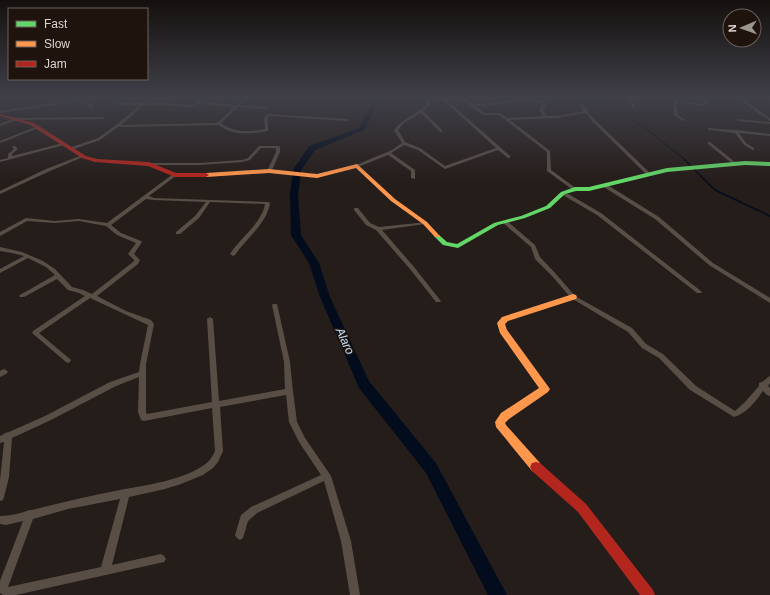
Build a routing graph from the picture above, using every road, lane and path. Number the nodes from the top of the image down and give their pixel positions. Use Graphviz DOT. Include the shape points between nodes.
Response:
graph roads {
  1 [pos="33,125"];
  2 [pos="202,125"];
  3 [pos="220,125"];
  4 [pos="267,125"];
  5 [pos="400,125"];
  6 [pos="435,125"];
  7 [pos="473,125"];
  8 [pos="514,125"];
  9 [pos="600,125"];
  10 [pos="118,126"];
  11 [pos="39,127"];
  12 [pos="709,130"];
  13 [pos="441,131"];
  14 [pos="736,131"];
  15 [pos="770,135"];
  16 [pos="0,142"];
  17 [pos="404,143"];
  18 [pos="709,143"];
  19 [pos="63,144"];
  20 [pos="14,147"];
  21 [pos="499,148"];
  22 [pos="70,149"];
  23 [pos="753,149"];
  24 [pos="388,153"];
  25 [pos="81,156"];
  26 [pos="509,157"];
  27 [pos="10,158"];
  28 [pos="0,161"];
  29 [pos="149,164"];
  30 [pos="735,164"];
  31 [pos="770,164"];
  32 [pos="356,166"];
  33 [pos="269,171"];
  34 [pos="649,174"];
  35 [pos="175,175"];
  36 [pos="413,178"];
  37 [pos="604,185"];
  38 [pos="575,189"];
  39 [pos="0,193"];
  40 [pos="563,193"];
  41 [pos="146,197"];
  42 [pos="209,201"];
  43 [pos="356,209"];
  44 [pos="505,222"];
  45 [pos="426,223"];
  46 [pos="108,225"];
  47 [pos="378,229"];
  48 [pos="178,233"];
  49 [pos="0,234"];
  50 [pos="0,250"];
  51 [pos="233,254"];
  52 [pos="26,257"];
  53 [pos="0,271"];
  54 [pos="58,276"];
  55 [pos="699,292"];
  56 [pos="22,296"];
  57 [pos="91,296"];
  58 [pos="573,297"];
  59 [pos="438,301"];
  60 [pos="770,301"];
  61 [pos="275,305"];
  62 [pos="210,319"];
  63 [pos="68,360"];
  64 [pos="143,373"];
  65 [pos="770,378"];
  66 [pos="762,385"];
  67 [pos="289,391"];
  68 [pos="770,393"];
  69 [pos="215,405"];
  70 [pos="8,435"];
  71 [pos="0,440"];
  72 [pos="327,476"];
  73 [pos="126,493"];
  74 [pos="0,497"];
  75 [pos="30,514"];
  76 [pos="0,520"];
  77 [pos="240,535"];
  78 [pos="161,559"];
  79 [pos="105,571"];
  80 [pos="355,595"];
  81 [pos="648,595"];
  1 -- 11 [label="street"];
  2 -- 10 [label="street"];
  3 -- 4 [label="street" via="224,129 235,132 267,130"];
  5 -- 17 [label="street" via="396,130"];
  6 -- 13 [label="street"];
  7 -- 21 [label="street"];
  8 -- 38 [label="street" via="549,152 549,170"];
  9 -- 34 [label="street"];
  10 -- 22 [label="street" via="99,139"];
  11 -- 16 [label="street"];
  11 -- 19 [label="street"];
  12 -- 14 [label="street"];
  14 -- 15 [label="street"];
  14 -- 23 [label="street"];
  17 -- 21 [label="street" via="411,145 444,168"];
  17 -- 24 [label="street"];
  18 -- 30 [label="street"];
  19 -- 22 [label="street"];
  19 -- 27 [label="street"];
  20 -- 27 [label="street" via="16,149 10,154"];
  21 -- 26 [label="street"];
  22 -- 25 [label="street"];
  24 -- 32 [label="street"];
  24 -- 36 [label="street" via="413,170"];
  25 -- 29 [label="street" via="98,161"];
  25 -- 39 [label="street"];
  27 -- 28 [label="street"];
  29 -- 33 [label="street" via="181,165 242,161 249,159 260,147 278,148"];
  29 -- 35 [label="street"];
  30 -- 31 [label="street"];
  30 -- 34 [label="street"];
  32 -- 33 [label="street" via="318,176"];
  32 -- 45 [label="street" via="382,191"];
  33 -- 35 [label="street" via="199,176"];
  34 -- 37 [label="street"];
  35 -- 41 [label="street"];
  37 -- 38 [label="street"];
  37 -- 60 [label="street" via="657,218 711,264"];
  38 -- 40 [label="street"];
  40 -- 44 [label="street" via="548,207"];
  40 -- 55 [label="street" via="599,214"];
  41 -- 42 [label="street"];
  41 -- 46 [label="street"];
  42 -- 48 [label="street" via="197,217"];
  42 -- 51 [label="street" via="268,203 256,226"];
  43 -- 47 [label="street" via="368,224"];
  44 -- 45 [label="street" via="496,224 458,246 445,244"];
  44 -- 58 [label="street" via="533,246 537,258"];
  45 -- 47 [label="street"];
  46 -- 49 [label="street" via="79,220 55,222 26,219"];
  46 -- 57 [label="street" via="119,234 139,242 130,254 137,260"];
  47 -- 59 [label="street"];
  50 -- 52 [label="street" via="9,250"];
  52 -- 53 [label="street"];
  52 -- 54 [label="street" via="48,267"];
  54 -- 56 [label="street"];
  54 -- 57 [label="street" via="70,289"];
  57 -- 63 [label="street" via="35,333"];
  57 -- 64 [label="street" via="151,324"];
  58 -- 66 [label="street" via="630,330 644,346 661,356 693,388 731,414 742,411"];
  58 -- 81 [label="street" via="505,319 501,323 545,389 505,416 500,424 503,431 539,470 582,508"];
  61 -- 67 [label="street" via="287,362"];
  62 -- 69 [label="street"];
  64 -- 69 [label="street" via="144,418"];
  64 -- 70 [label="street" via="122,380 48,418"];
  65 -- 66 [label="street"];
  66 -- 68 [label="street"];
  67 -- 69 [label="street"];
  67 -- 72 [label="street" via="294,422 299,434"];
  69 -- 73 [label="street" via="219,452 211,466 175,482"];
  70 -- 71 [label="street"];
  70 -- 74 [label="street" via="5,477"];
  72 -- 77 [label="street" via="254,510 244,518"];
  72 -- 80 [label="street" via="346,541"];
  73 -- 75 [label="street"];
  73 -- 79 [label="street"];
  75 -- 76 [label="street"];
  75 -- 79 [label="street" via="2,589 7,592"];
  78 -- 79 [label="street"];
}
